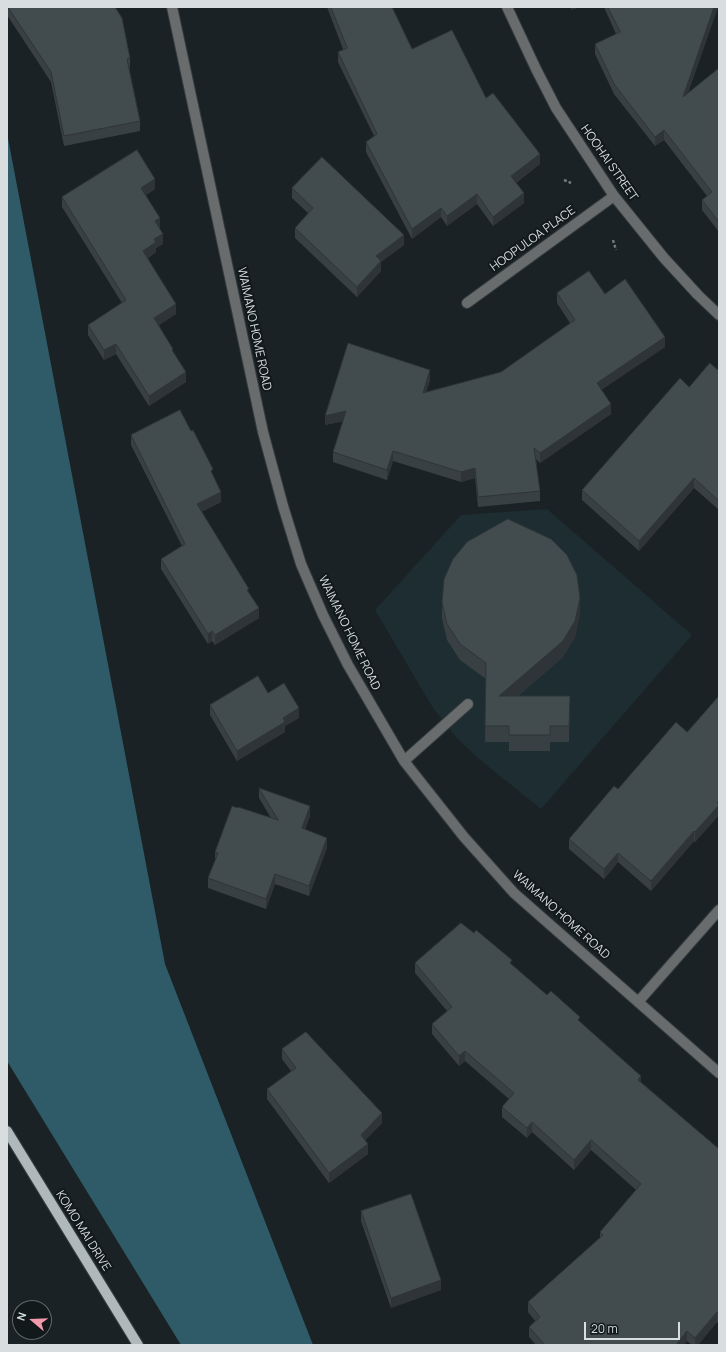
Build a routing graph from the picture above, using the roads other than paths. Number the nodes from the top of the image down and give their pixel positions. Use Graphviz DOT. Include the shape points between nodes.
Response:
graph roads {
  1 [pos="172,7"];
  2 [pos="507,7"];
  3 [pos="614,196"];
  4 [pos="467,303"];
  5 [pos="719,314"];
  6 [pos="468,704"];
  7 [pos="404,761"];
  8 [pos="719,910"];
  9 [pos="638,1002"];
  10 [pos="719,1073"];
  11 [pos="7,1131"];
  12 [pos="138,1345"];
  1 -- 7 [label="street, WAIMANO HOME ROAD" via="263,432 283,506 301,564 323,615 348,665"];
  2 -- 3 [label="street, HOOHAI STREET" via="556,108"];
  3 -- 4 [label="street, HOOPULOA PLACE"];
  3 -- 5 [label="street, HOOHAI STREET" via="669,263"];
  6 -- 7 [label="street"];
  7 -- 9 [label="street, WAIMANO HOME ROAD" via="464,837 514,893"];
  8 -- 9 [label="street"];
  9 -- 10 [label="street, WAIMANO HOME ROAD"];
  11 -- 12 [label="main road, KOMO MAI DRIVE"];
}
